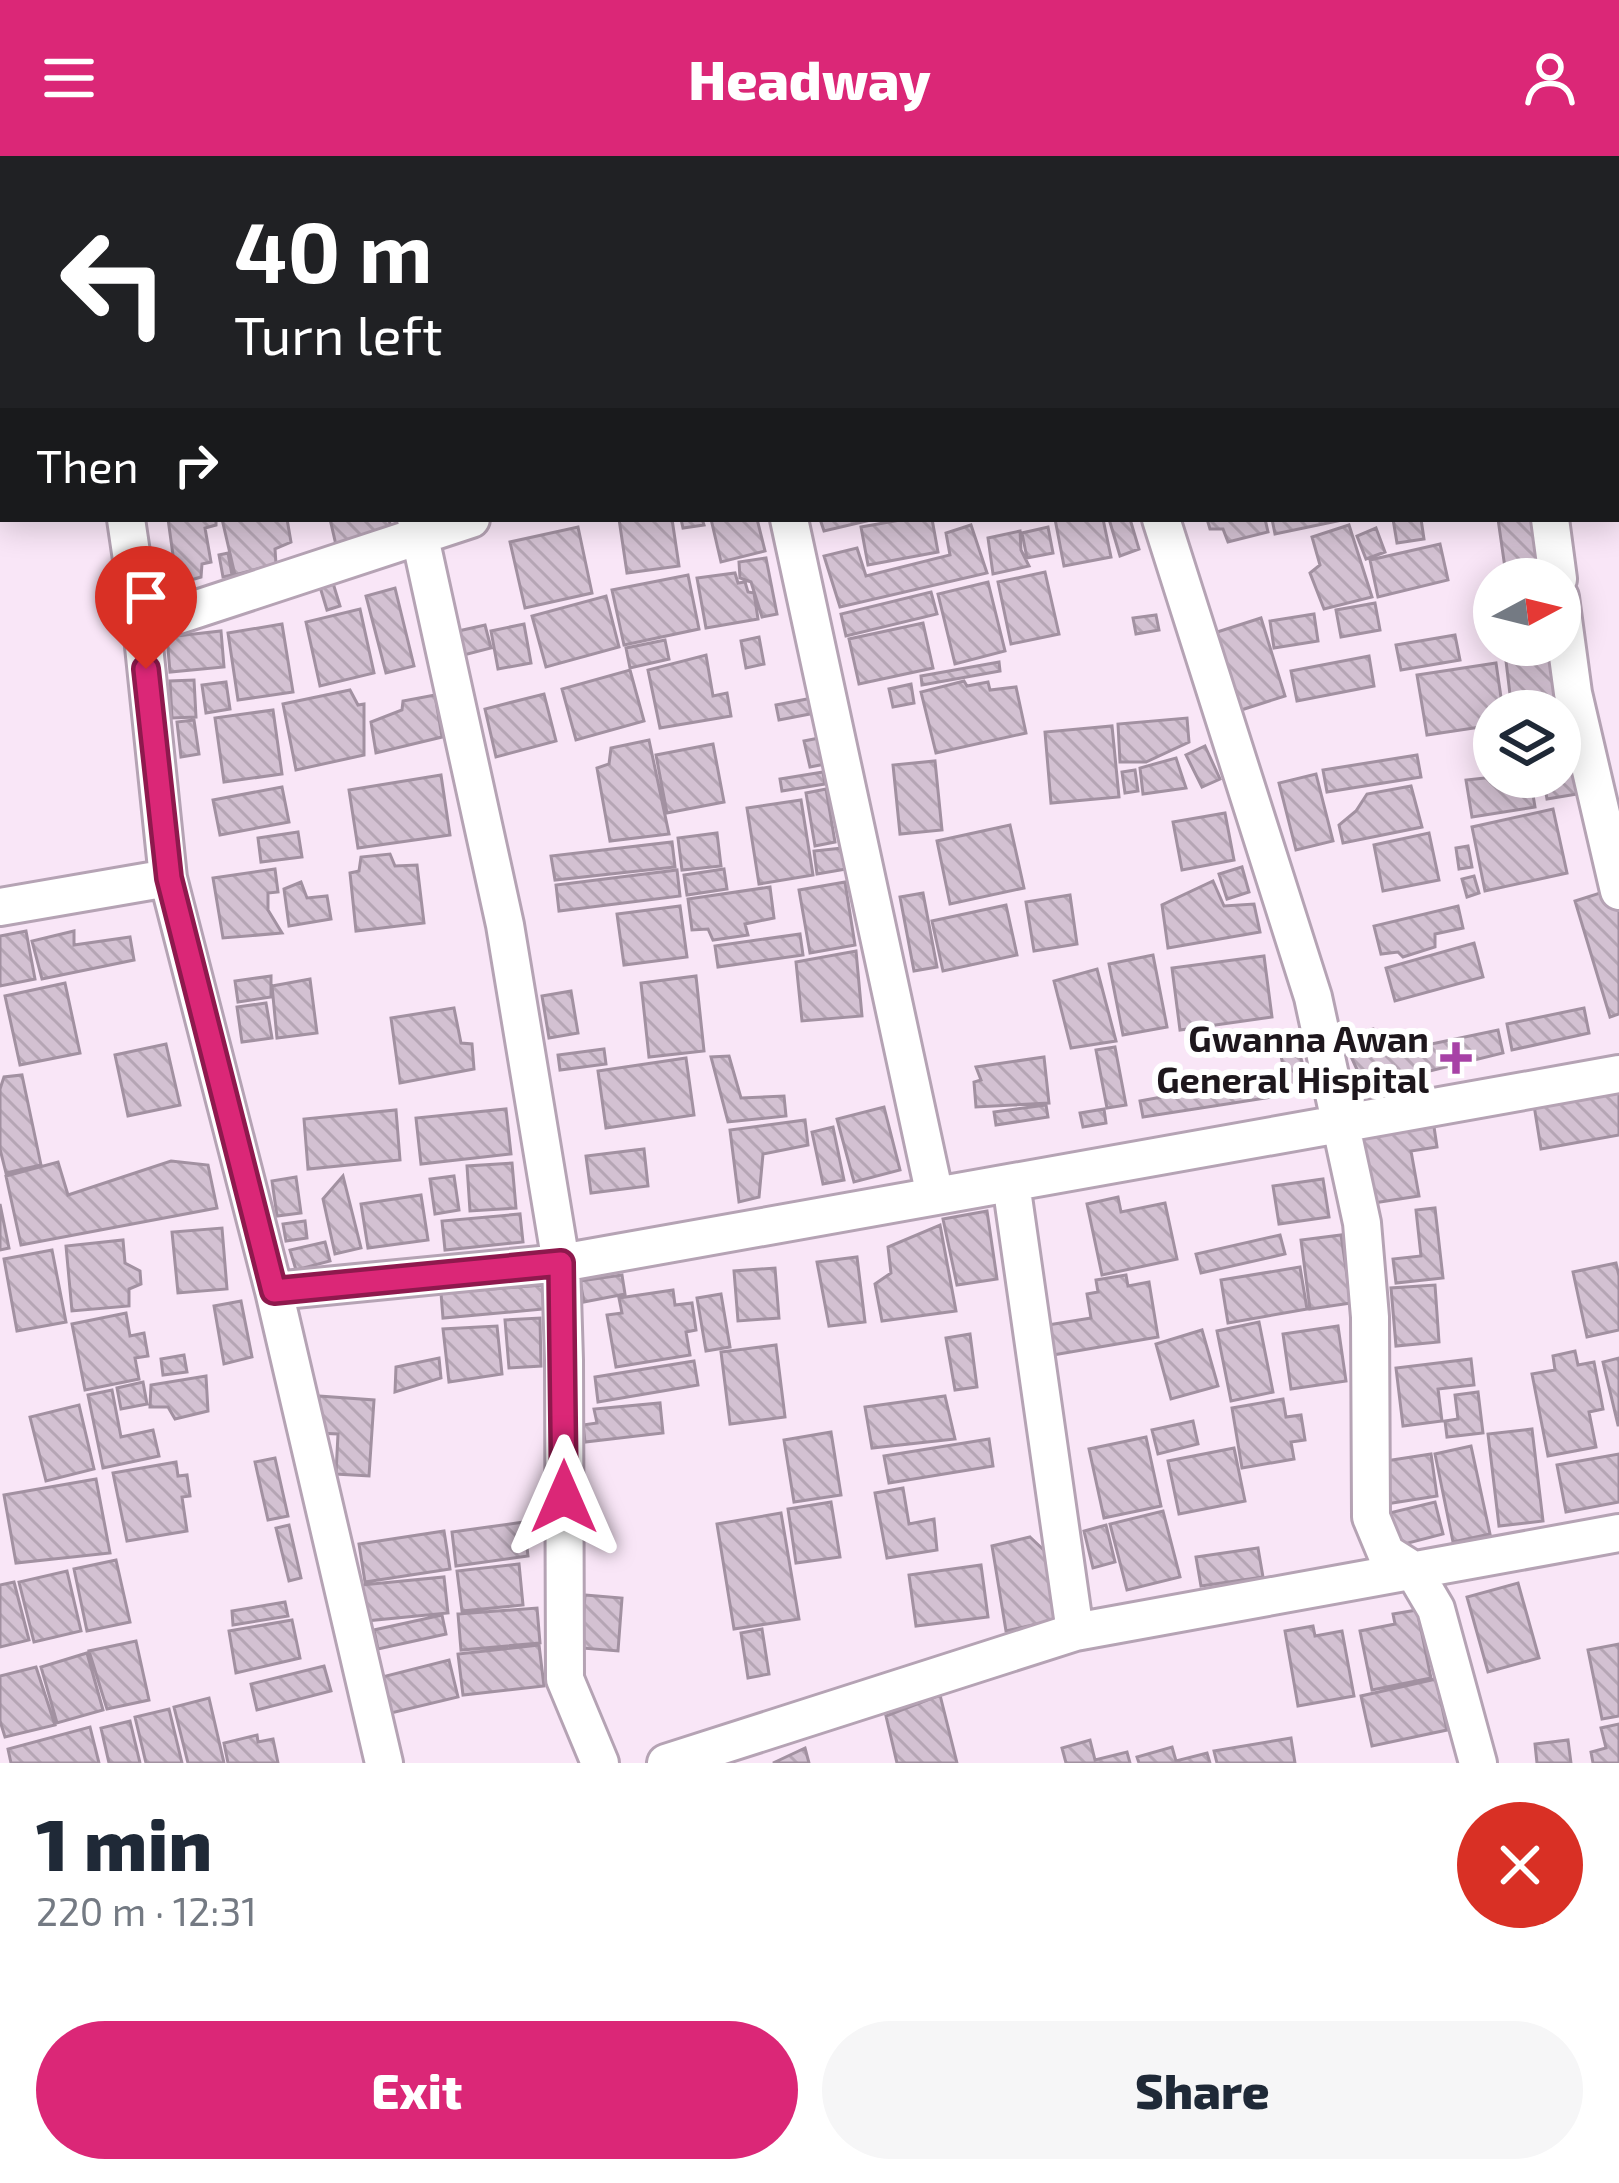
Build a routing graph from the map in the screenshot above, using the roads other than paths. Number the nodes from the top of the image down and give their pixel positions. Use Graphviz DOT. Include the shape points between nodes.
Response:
graph roads {
  1 [pos="126,522"];
  2 [pos="451,522"];
  3 [pos="791,522"];
  4 [pos="1162,522"];
  5 [pos="1550,522"];
  6 [pos="417,527"];
  7 [pos="1555,558"];
  8 [pos="142,627"];
  9 [pos="1569,666"];
  10 [pos="169,878"];
  11 [pos="1619,891"];
  12 [pos="0,908"];
  13 [pos="1619,1074"];
  14 [pos="1340,1121"];
  15 [pos="1011,1183"];
  16 [pos="935,1196"];
  17 [pos="561,1263"];
  18 [pos="274,1291"];
  19 [pos="1619,1533"];
  20 [pos="1413,1570"];
  21 [pos="1075,1632"];
  22 [pos="385,1763"];
  23 [pos="600,1763"];
  24 [pos="666,1763"];
  25 [pos="1478,1763"];
  1 -- 8 [label="street"];
  2 -- 6 [label="street"];
  3 -- 16 [label="street"];
  4 -- 14 [label="street" via="1313,997"];
  5 -- 7 [label="street"];
  6 -- 8 [label="street"];
  6 -- 17 [label="street" via="505,925"];
  8 -- 10 [label="street"];
  9 -- 11 [label="street"];
  10 -- 12 [label="street"];
  10 -- 18 [label="street"];
  13 -- 14 [label="street"];
  14 -- 15 [label="street"];
  14 -- 20 [label="street" via="1362,1223 1370,1317 1371,1517 1386,1553"];
  15 -- 16 [label="street"];
  15 -- 21 [label="street"];
  16 -- 17 [label="street"];
  17 -- 18 [label="street"];
  17 -- 23 [label="street" via="565,1679"];
  18 -- 22 [label="street"];
  19 -- 20 [label="street"];
  20 -- 21 [label="street"];
  20 -- 25 [label="street" via="1436,1609"];
  21 -- 24 [label="street"];
}
